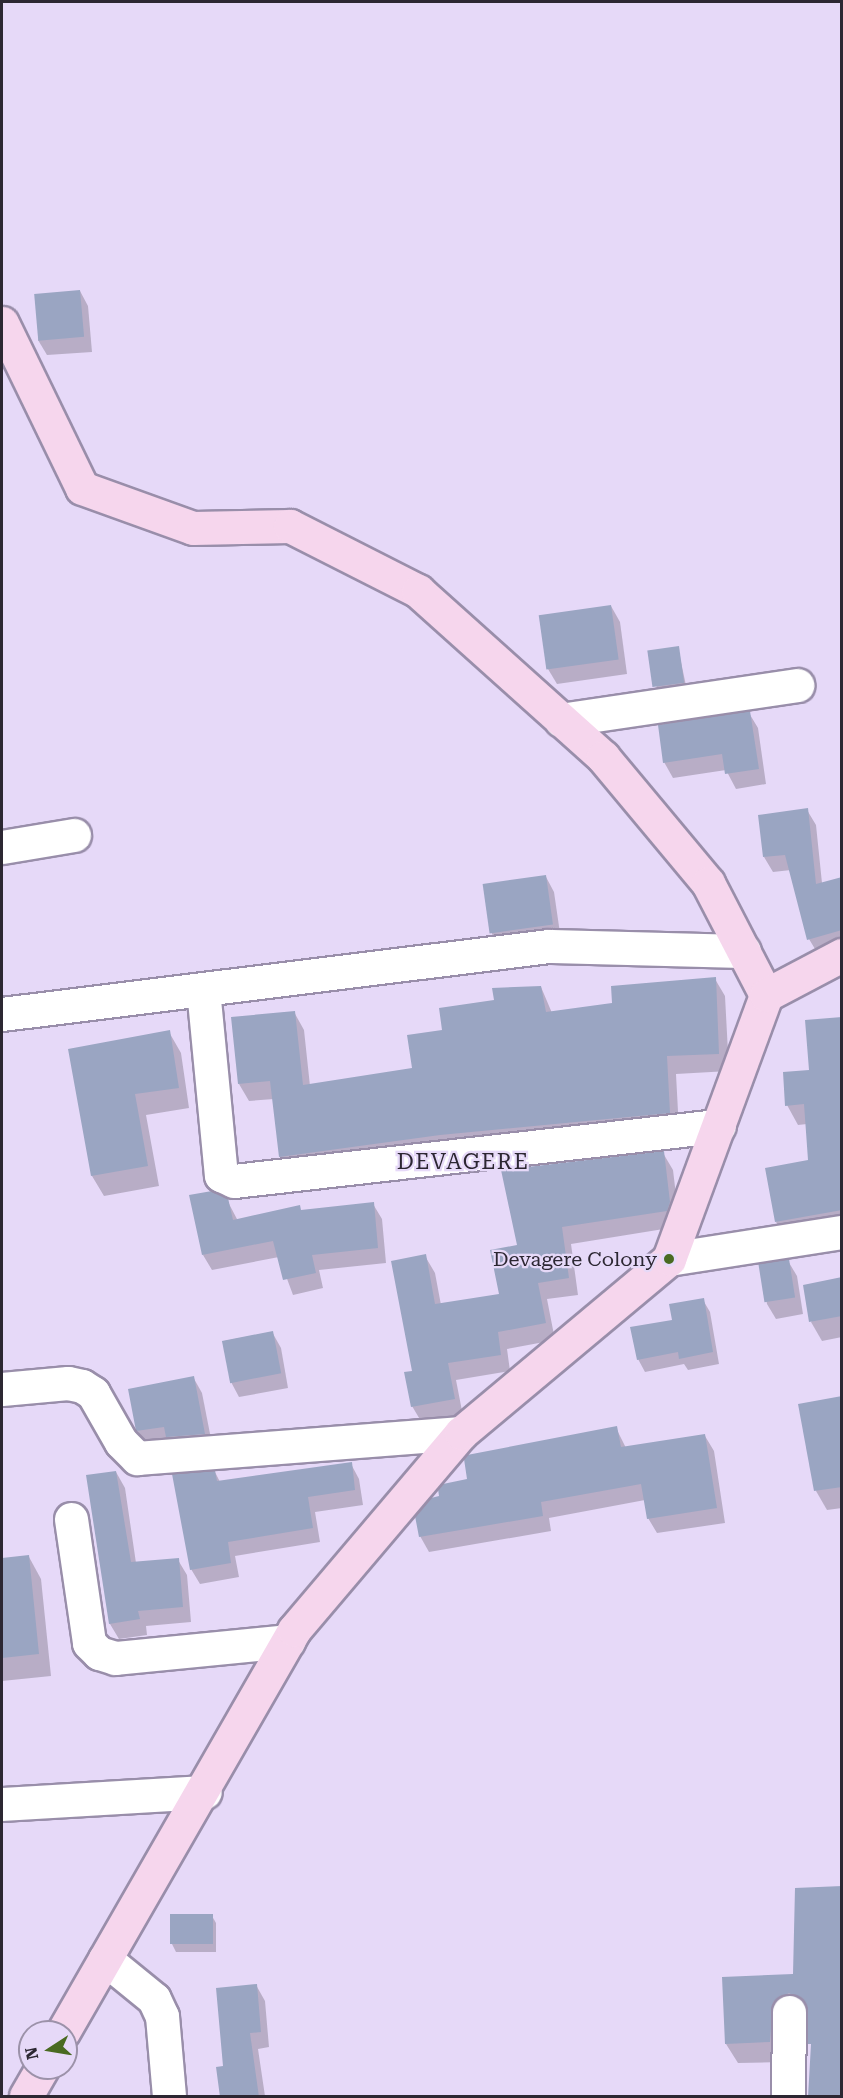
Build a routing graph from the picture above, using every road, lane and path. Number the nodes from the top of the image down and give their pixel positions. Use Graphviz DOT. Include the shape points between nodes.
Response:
graph roads {
  1 [pos="2,323"];
  2 [pos="797,685"];
  3 [pos="561,720"];
  4 [pos="74,835"];
  5 [pos="2,847"];
  6 [pos="744,951"];
  7 [pos="842,955"];
  8 [pos="203,989"];
  9 [pos="766,995"];
  10 [pos="2,1014"];
  11 [pos="718,1126"];
  12 [pos="842,1232"];
  13 [pos="669,1259"];
  14 [pos="2,1389"];
  15 [pos="461,1433"];
  16 [pos="71,1519"];
  17 [pos="288,1641"];
  18 [pos="204,1792"];
  19 [pos="2,1804"];
  20 [pos="105,1959"];
  21 [pos="789,2012"];
  22 [pos="70,2020"];
  23 [pos="35,2080"];
  24 [pos="26,2097"];
  25 [pos="169,2097"];
  26 [pos="788,2097"];
  1 -- 3 [label="main road" via="82,488 193,528 290,526 417,591"];
  2 -- 3 [label="street"];
  3 -- 6 [label="main road" via="603,758 708,884"];
  4 -- 5 [label="street"];
  6 -- 8 [label="street" via="549,946"];
  6 -- 9 [label="main road"];
  7 -- 9 [label="main road"];
  8 -- 10 [label="street"];
  8 -- 11 [label="street" via="221,1175 234,1181"];
  9 -- 11 [label="main road"];
  11 -- 13 [label="main road"];
  12 -- 13 [label="street"];
  13 -- 15 [label="main road"];
  14 -- 15 [label="street" via="68,1383 82,1386 93,1392 121,1442 137,1458"];
  15 -- 17 [label="main road"];
  16 -- 17 [label="street" via="89,1643 99,1653 115,1658"];
  17 -- 18 [label="main road"];
  18 -- 19 [label="street"];
  18 -- 20 [label="main road"];
  20 -- 22 [label="main road"];
  20 -- 25 [label="street" via="154,1999 162,2016"];
  21 -- 26 [label="street"];
  23 -- 24 [label="main road"];
}
